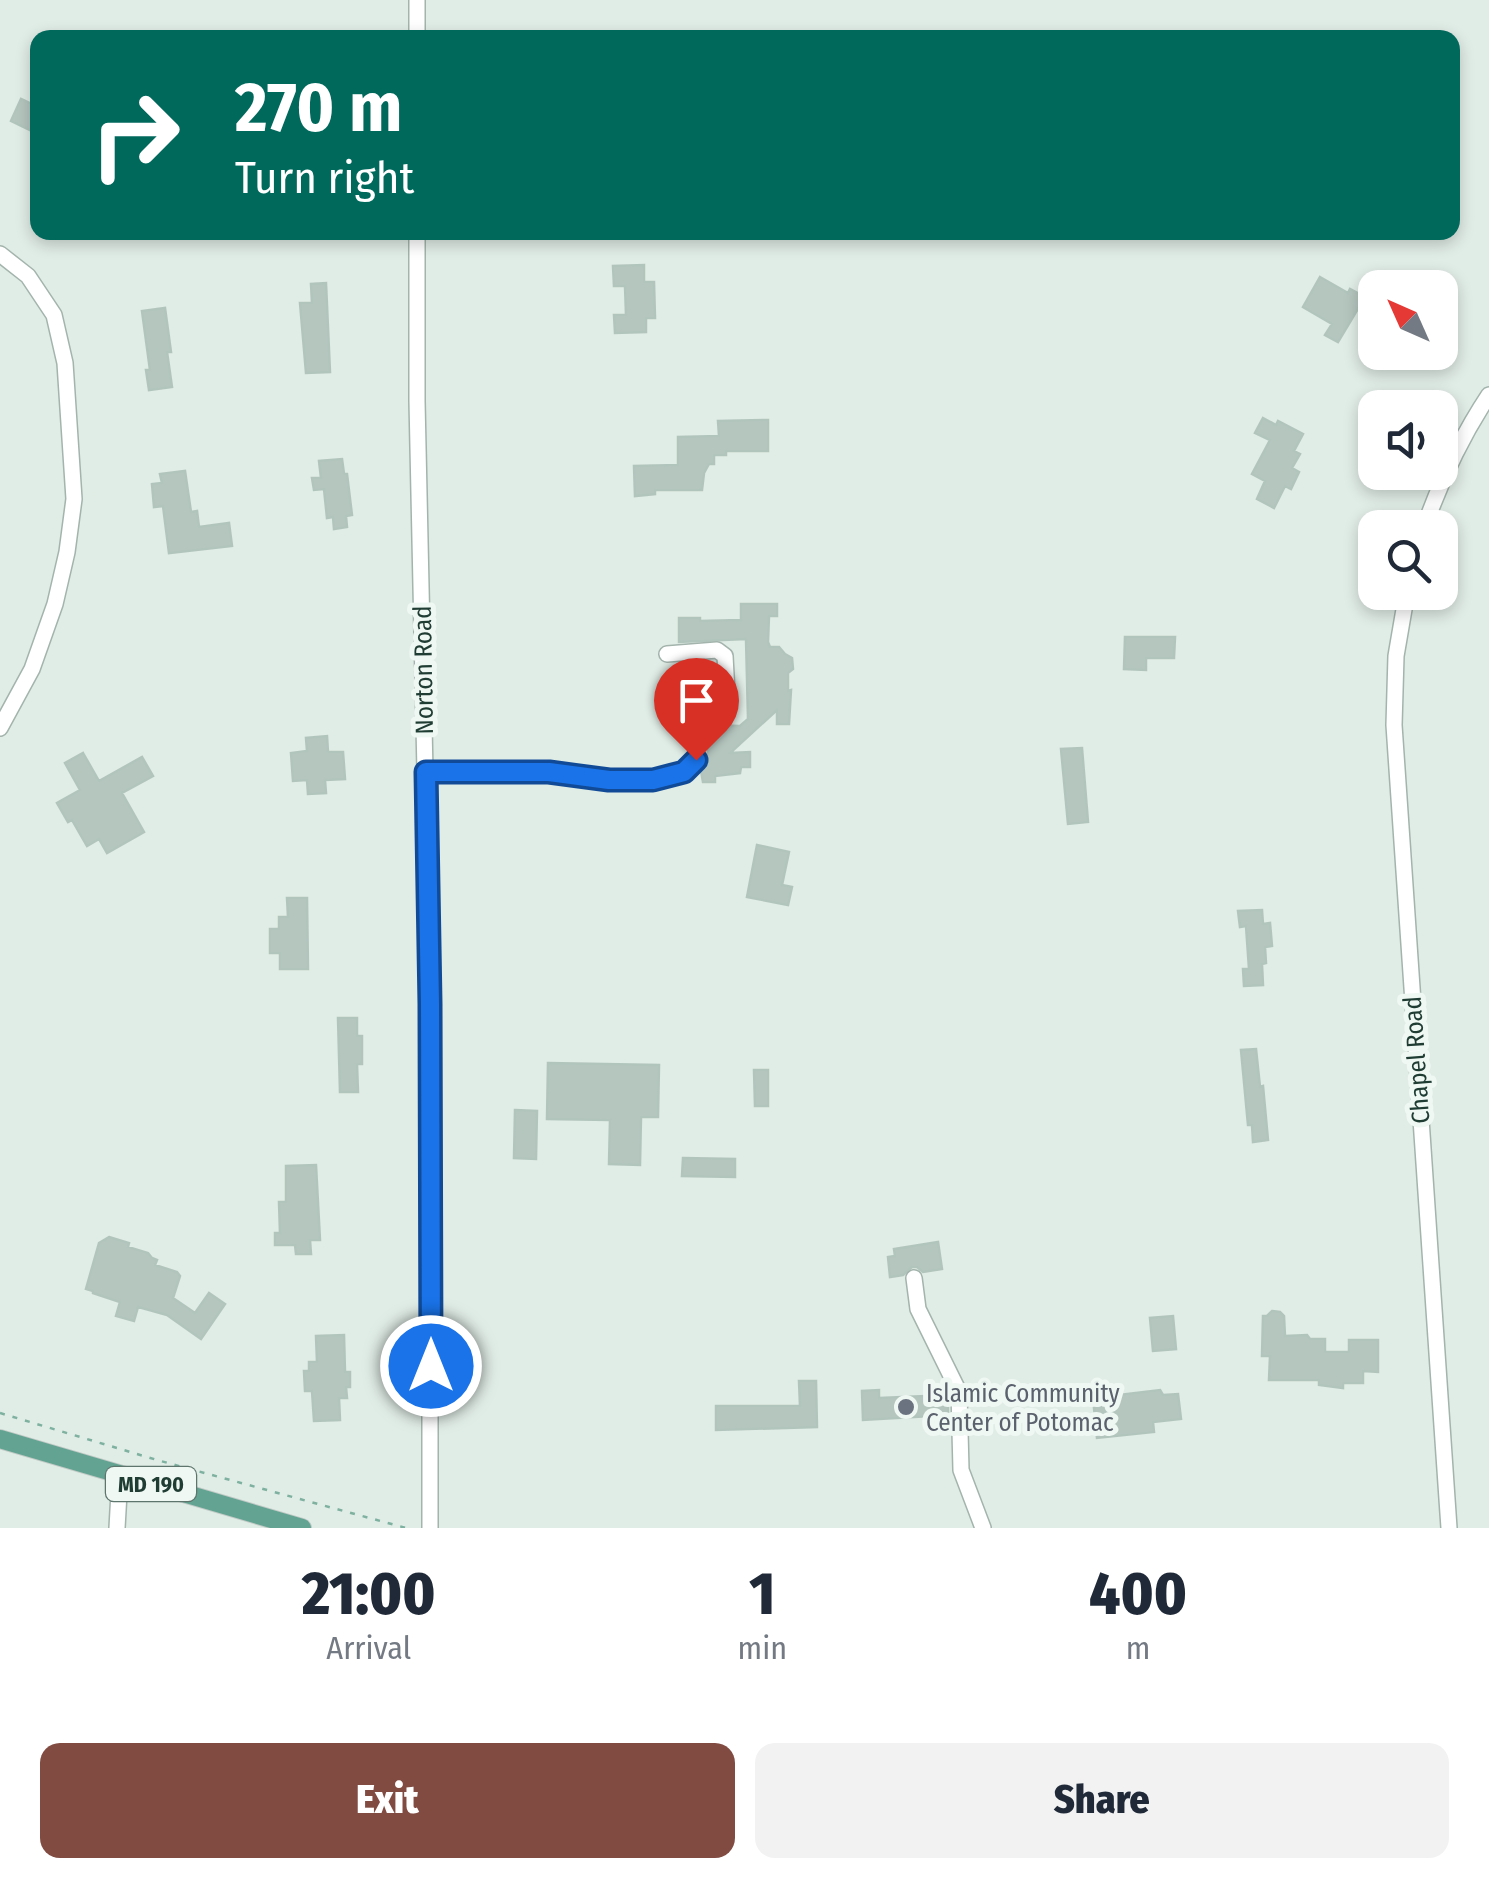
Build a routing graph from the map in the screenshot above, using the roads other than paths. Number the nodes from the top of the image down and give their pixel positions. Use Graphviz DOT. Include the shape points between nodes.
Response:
graph roads {
  1 [pos="417,0"];
  2 [pos="417,30"];
  3 [pos="417,240"];
  4 [pos="0,254"];
  5 [pos="1489,395"];
  6 [pos="1430,510"];
  7 [pos="1404,610"];
  8 [pos="668,654"];
  9 [pos="0,728"];
  10 [pos="426,772"];
  11 [pos="914,1278"];
  12 [pos="0,1440"];
  13 [pos="120,1475"];
  14 [pos="117,1528"];
  15 [pos="302,1528"];
  16 [pos="430,1528"];
  17 [pos="983,1528"];
  18 [pos="1449,1528"];
  1 -- 2 [label="street"];
  3 -- 10 [label="street, Norton Road"];
  4 -- 9 [label="street" via="28,276 54,315 65,364 74,499 54,604 32,669"];
  5 -- 6 [label="street" via="1466,429"];
  7 -- 18 [label="street, Chapel Road" via="1394,725"];
  8 -- 10 [label="street" via="717,650 725,656 722,713 700,715 696,760 684,772 609,780 549,772"];
  10 -- 16 [label="street, Norton Road"];
  11 -- 17 [label="street" via="918,1309 959,1392 961,1470"];
  12 -- 13 [label="main road, MD 190"];
  13 -- 14 [label="street"];
  13 -- 15 [label="main road, MD 190"];
}
